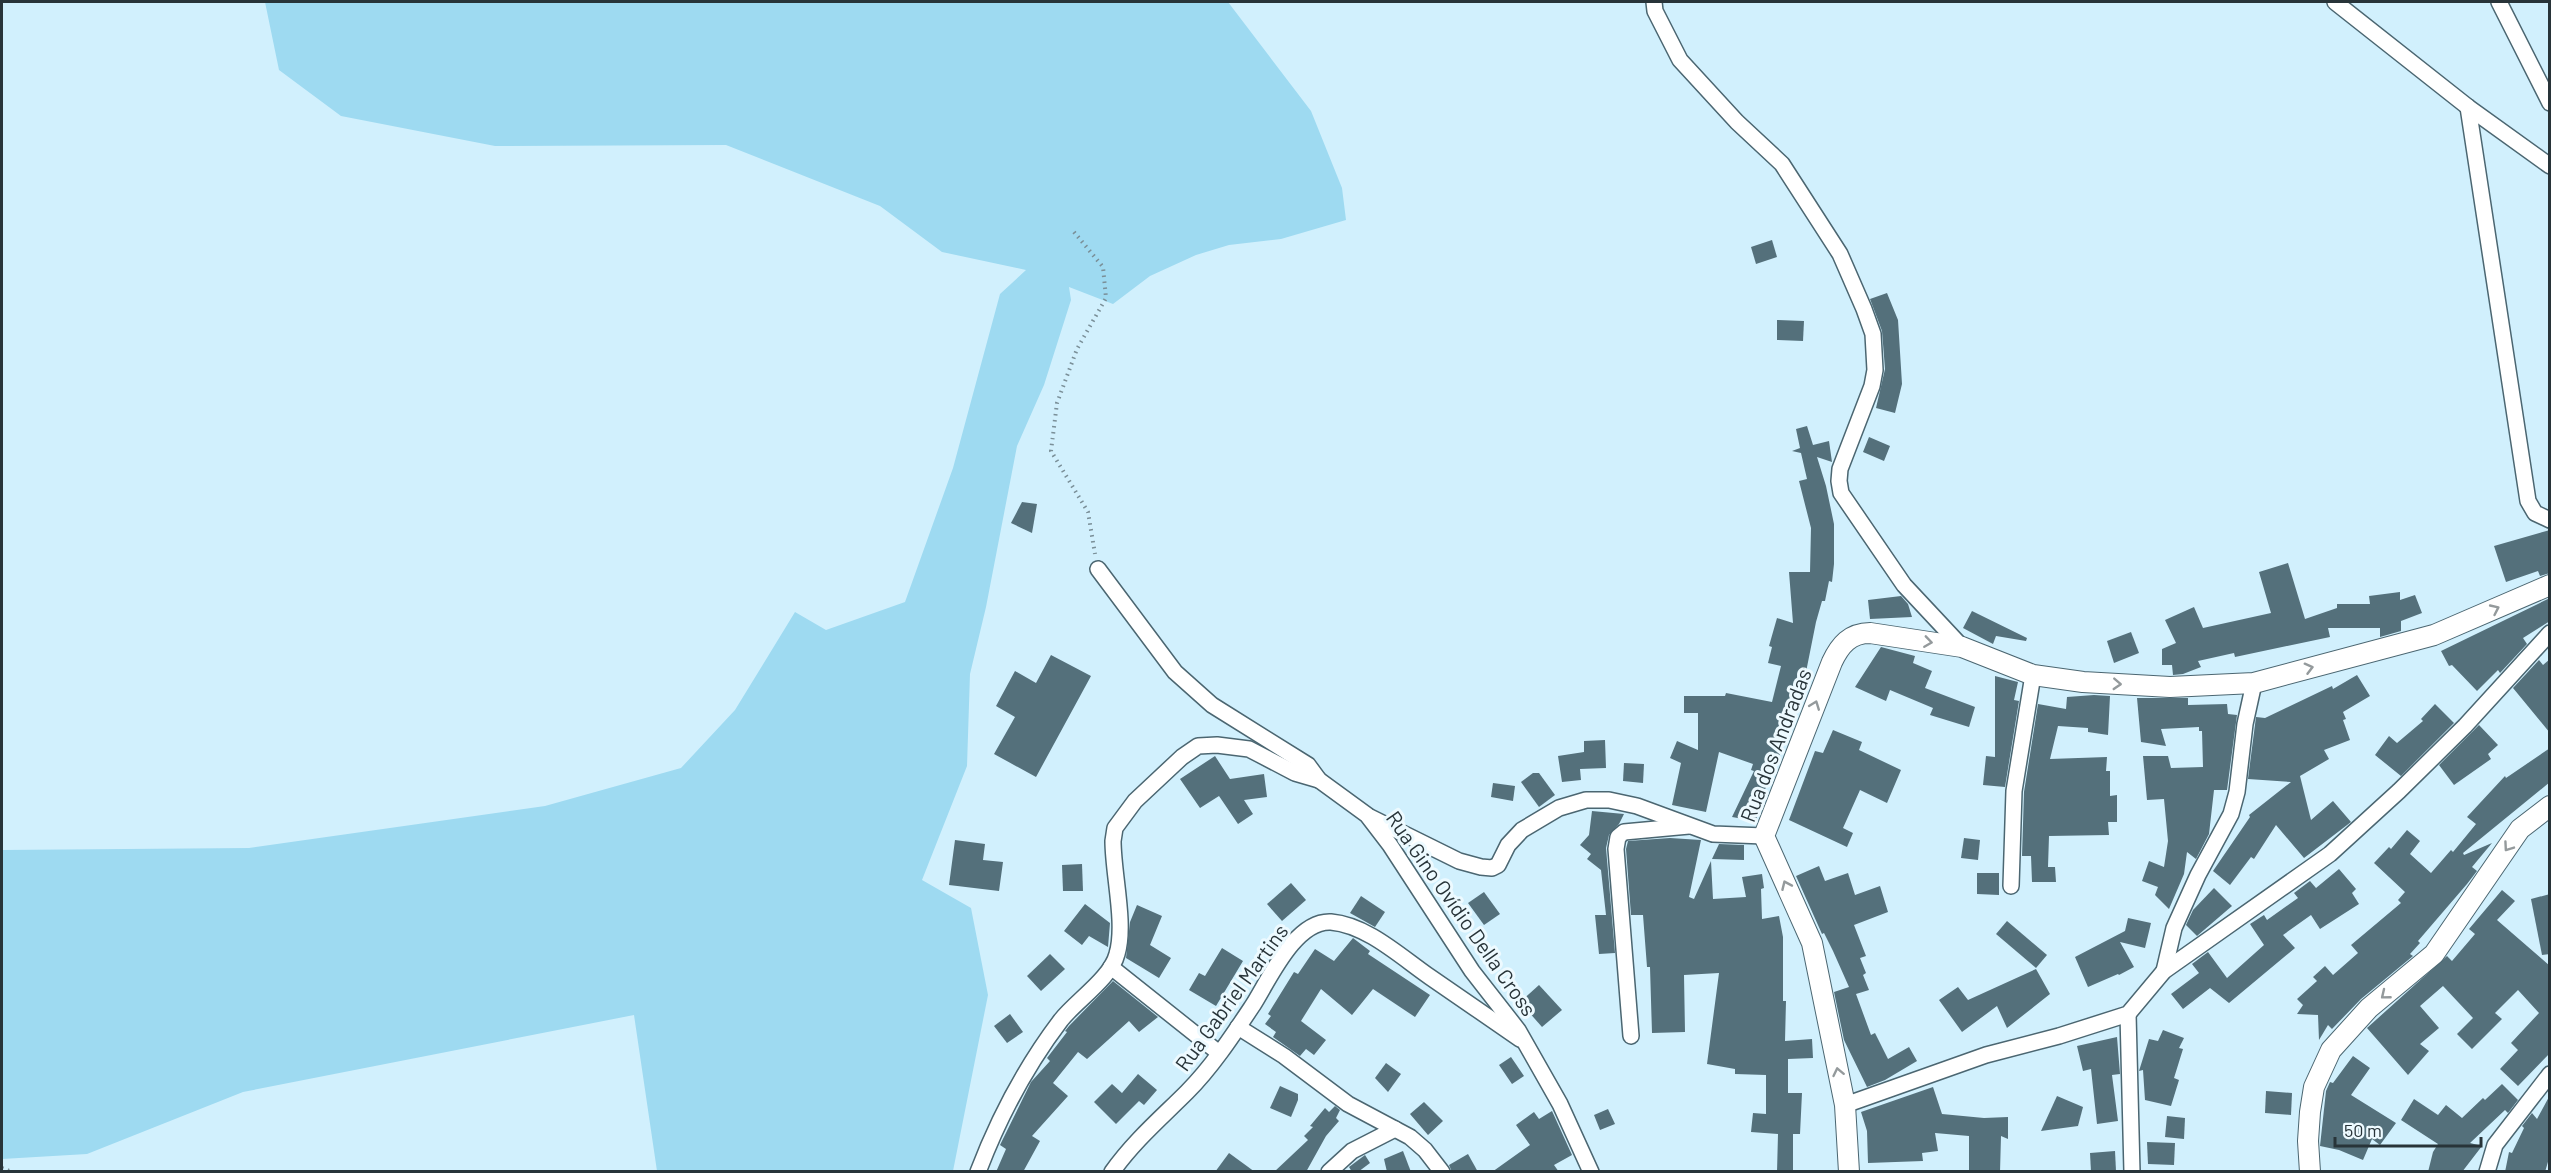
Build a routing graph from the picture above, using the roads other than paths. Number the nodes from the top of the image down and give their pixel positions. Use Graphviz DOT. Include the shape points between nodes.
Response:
graph roads {
  1 [pos="1654,2"];
  2 [pos="2335,2"];
  3 [pos="2499,2"];
  4 [pos="2550,103"];
  5 [pos="2468,107"];
  6 [pos="2550,166"];
  7 [pos="2550,520"];
  8 [pos="1098,569"];
  9 [pos="2550,585"];
  10 [pos="2550,633"];
  11 [pos="1962,647"];
  12 [pos="2033,675"];
  13 [pos="2254,682"];
  14 [pos="1319,780"];
  15 [pos="2550,806"];
  16 [pos="1367,815"];
  17 [pos="1689,826"];
  18 [pos="1764,836"];
  19 [pos="2011,886"];
  20 [pos="1111,967"];
  21 [pos="2164,971"];
  22 [pos="2128,1014"];
  23 [pos="1238,1027"];
  24 [pos="1631,1036"];
  25 [pos="1527,1044"];
  26 [pos="1219,1053"];
  27 [pos="2550,1074"];
  28 [pos="1845,1105"];
  29 [pos="1395,1129"];
  30 [pos="978,1172"];
  31 [pos="1112,1172"];
  32 [pos="1329,1172"];
  33 [pos="1442,1172"];
  34 [pos="1591,1172"];
  35 [pos="1849,1172"];
  36 [pos="2132,1172"];
  37 [pos="2310,1172"];
  38 [pos="2487,1172"];
  1 -- 11 [label="street" via="1680,60 1782,164 1840,254 1864,309 1876,351 1872,386 1840,469 1841,494 1904,585"];
  2 -- 5 [label="street"];
  3 -- 4 [label="street"];
  5 -- 6 [label="street"];
  5 -- 7 [label="street" via="2528,501 2535,513"];
  8 -- 14 [label="street, Rua Gino Ovídio Della Cross" via="1175,672 1212,705 1308,765"];
  13 -- 9 [label="street, one-way" via="2434,634"];
  10 -- 21 [label="street" via="2465,726 2330,854"];
  11 -- 12 [label="street"];
  18 -- 11 [label="street, Rua dos Andradas, one-way" via="1835,656 1848,639 1870,633"];
  12 -- 13 [label="street, one-way" via="2170,687"];
  12 -- 19 [label="street" via="2014,791"];
  13 -- 21 [label="street" via="2231,814 2174,928"];
  14 -- 16 [label="street, Rua Gino Ovídio Della Cross"];
  14 -- 20 [label="street" via="1295,773 1249,749 1217,745 1198,746 1152,783 1115,828 1119,938"];
  15 -- 37 [label="street, one-way" via="2520,830 2434,954 2369,1008 2331,1050 2314,1087 2308,1141"];
  16 -- 17 [label="street" via="1460,861 1489,868 1498,865 1510,842 1522,830 1559,808 1586,800 1628,803"];
  16 -- 25 [label="street, Rua Gino Ovídio Della Cross" via="1472,971"];
  17 -- 18 [label="street" via="1713,834"];
  17 -- 24 [label="street" via="1624,832 1618,837"];
  28 -- 18 [label="street, Rua dos Andradas, one-way" via="1812,944"];
  20 -- 26 [label="street"];
  20 -- 30 [label="street" via="1063,1017 1042,1046 1001,1117"];
  21 -- 22 [label="street"];
  22 -- 28 [label="street" via="1986,1055"];
  22 -- 36 [label="street"];
  23 -- 25 [label="street, Rua Gabriel Martins" via="1289,946 1306,930 1328,922 1348,926 1380,942"];
  23 -- 26 [label="street, Rua Gabriel Martins"];
  23 -- 29 [label="street" via="1348,1104"];
  25 -- 34 [label="street, Rua Gino Ovídio Della Cross"];
  26 -- 31 [label="street, Rua Gabriel Martins" via="1187,1092 1139,1137"];
  27 -- 38 [label="street" via="2495,1145"];
  28 -- 35 [label="street, Rua dos Andradas"];
  29 -- 32 [label="street" via="1352,1151"];
  29 -- 33 [label="street" via="1425,1150"];
}
